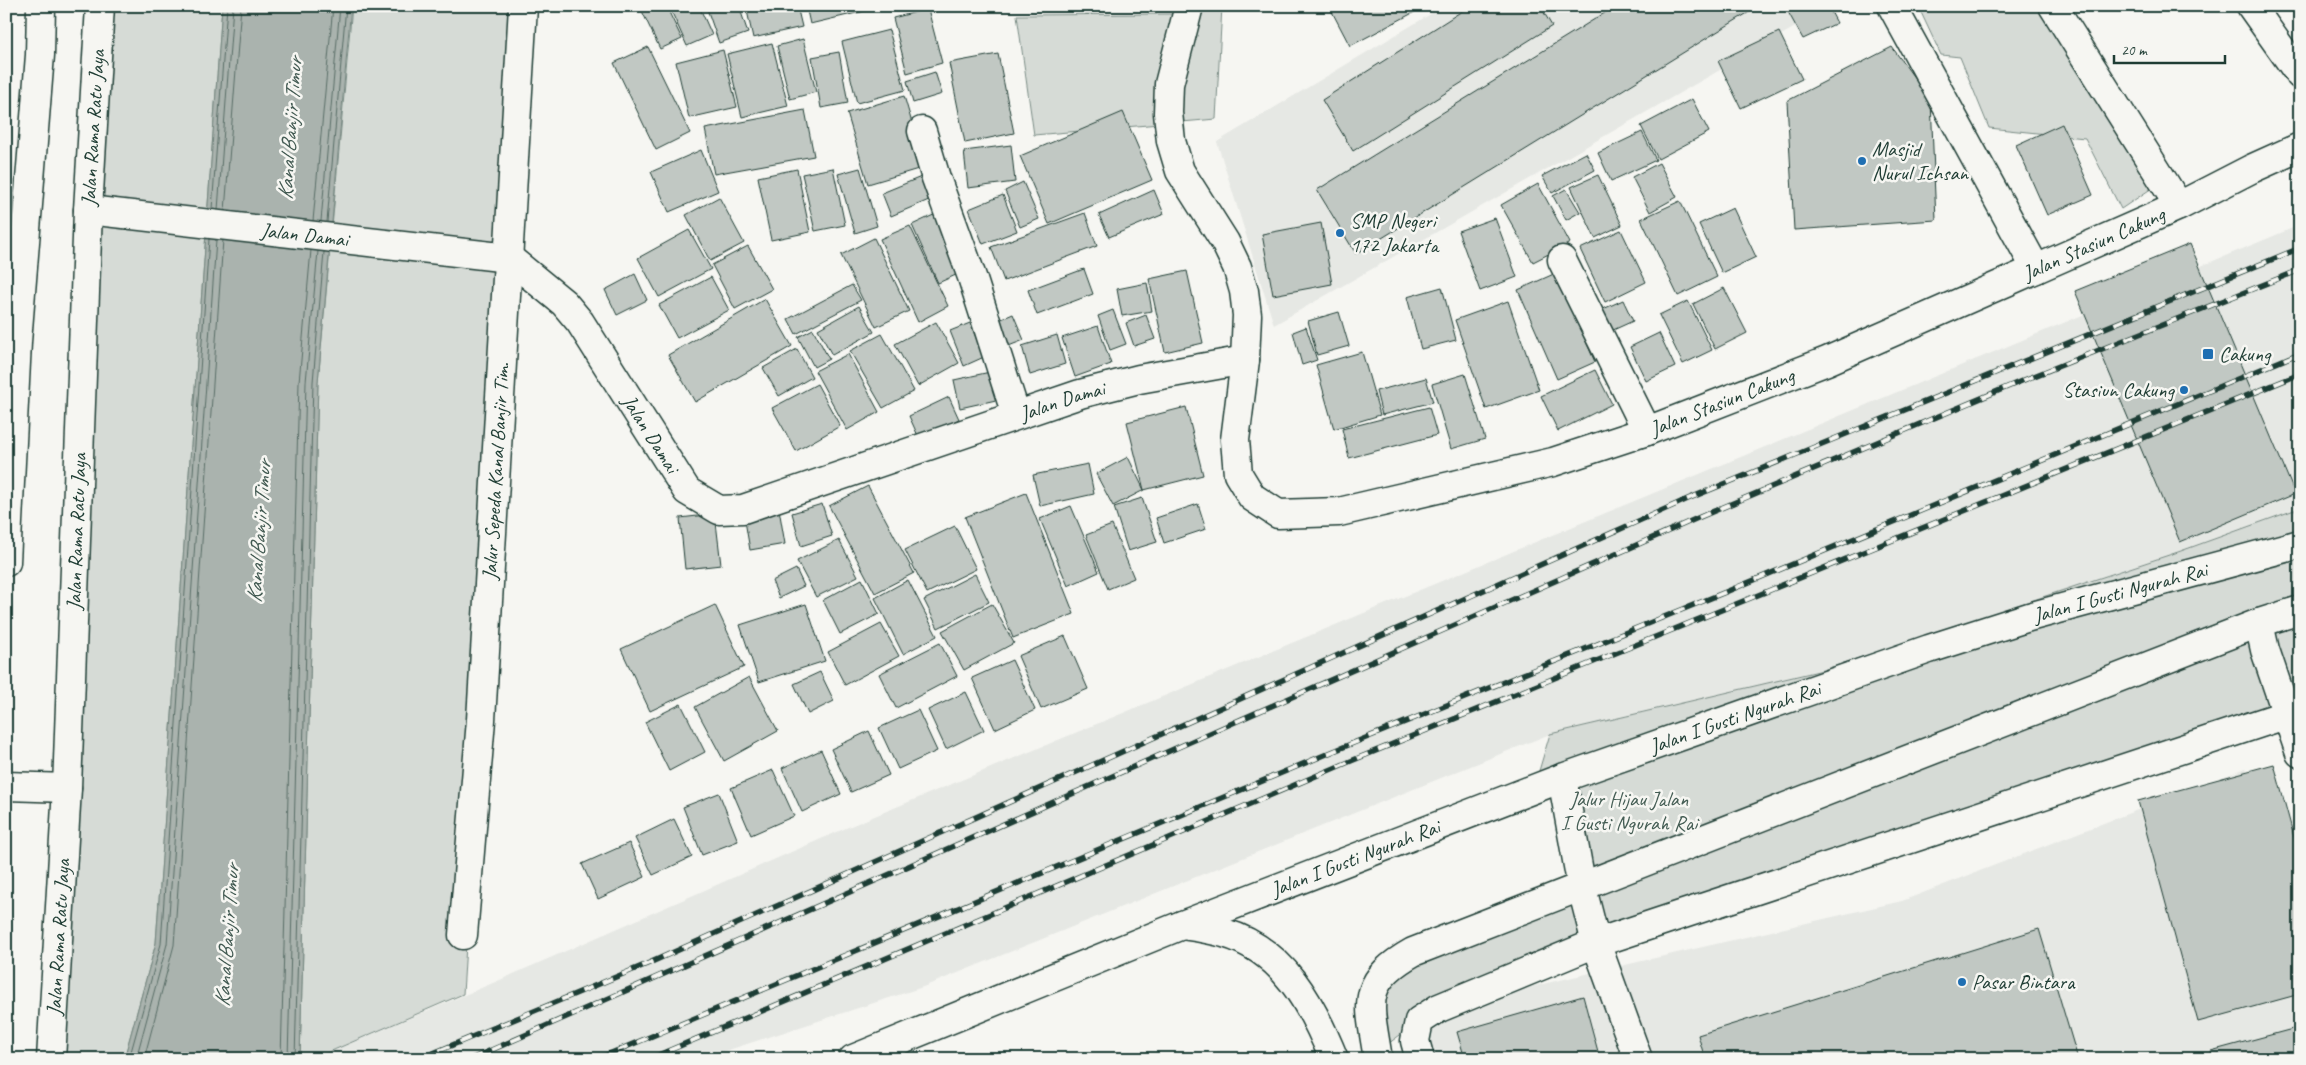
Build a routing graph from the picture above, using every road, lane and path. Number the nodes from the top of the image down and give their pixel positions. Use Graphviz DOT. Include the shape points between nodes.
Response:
graph roads {
  1 [pos="41,6"];
  2 [pos="100,6"];
  3 [pos="523,6"];
  4 [pos="1189,6"];
  5 [pos="1892,6"];
  6 [pos="2053,6"];
  7 [pos="2251,6"];
  8 [pos="2300,75"];
  9 [pos="922,131"];
  10 [pos="2300,147"];
  11 [pos="2179,206"];
  12 [pos="88,210"];
  13 [pos="509,258"];
  14 [pos="1562,260"];
  15 [pos="2036,269"];
  16 [pos="1245,360"];
  17 [pos="1016,415"];
  18 [pos="1647,432"];
  19 [pos="2300,544"];
  20 [pos="6,562"];
  21 [pos="2300,610"];
  22 [pos="2259,623"];
  23 [pos="2285,715"];
  24 [pos="2300,753"];
  25 [pos="1562,778"];
  26 [pos="6,786"];
  27 [pos="68,788"];
  28 [pos="1582,888"];
  29 [pos="1182,925"];
  30 [pos="463,935"];
  31 [pos="1596,943"];
  32 [pos="51,1059"];
  33 [pos="853,1059"];
  34 [pos="1334,1059"];
  35 [pos="1378,1059"];
  36 [pos="1420,1059"];
  37 [pos="1638,1059"];
  1 -- 20 [label="main road" via="17,342"];
  2 -- 12 [label="main road, Jalan Rama Ratu Jaya"];
  3 -- 13 [label="main road, Jalur Sepeda Kanal Banjir Tim."];
  4 -- 16 [label="main road, Jalan Stasiun Cakung" via="1169,84 1171,141 1180,171 1237,267 1247,315"];
  5 -- 15 [label="main road"];
  6 -- 11 [label="main road"];
  7 -- 8 [label="main road"];
  9 -- 17 [label="main road"];
  10 -- 11 [label="main road, Jalan Stasiun Cakung"];
  11 -- 15 [label="main road, Jalan Stasiun Cakung"];
  12 -- 13 [label="main road, Jalan Damai"];
  12 -- 27 [label="main road, Jalan Rama Ratu Jaya"];
  13 -- 17 [label="main road, Jalan Damai" via="564,303 580,322 686,491 719,510 743,510"];
  13 -- 30 [label="main road, Jalur Sepeda Kanal Banjir Tim." via="481,720"];
  14 -- 18 [label="main road"];
  15 -- 18 [label="main road, Jalan Stasiun Cakung" via="1827,361"];
  16 -- 17 [label="main road, Jalan Damai" via="1139,379"];
  16 -- 18 [label="main road, Jalan Stasiun Cakung" via="1235,440 1238,474 1252,497 1278,514 1339,512 1553,462"];
  19 -- 25 [label="main road, Jalan I Gusti Ngurah Rai" via="2029,617"];
  21 -- 22 [label="main road"];
  22 -- 23 [label="main road"];
  22 -- 28 [label="main road"];
  23 -- 24 [label="main road"];
  23 -- 31 [label="main road"];
  25 -- 28 [label="main road"];
  25 -- 29 [label="main road, Jalan I Gusti Ngurah Rai"];
  26 -- 27 [label="main road"];
  27 -- 32 [label="main road, Jalan Rama Ratu Jaya"];
  28 -- 31 [label="main road"];
  28 -- 35 [label="main road" via="1413,952 1386,970 1376,984 1369,1012"];
  29 -- 33 [label="main road, Jalan I Gusti Ngurah Rai"];
  29 -- 34 [label="main road" via="1224,933 1255,945 1281,966 1306,999"];
  31 -- 36 [label="main road" via="1439,1008 1419,1021 1414,1041"];
  31 -- 37 [label="main road"];
}
